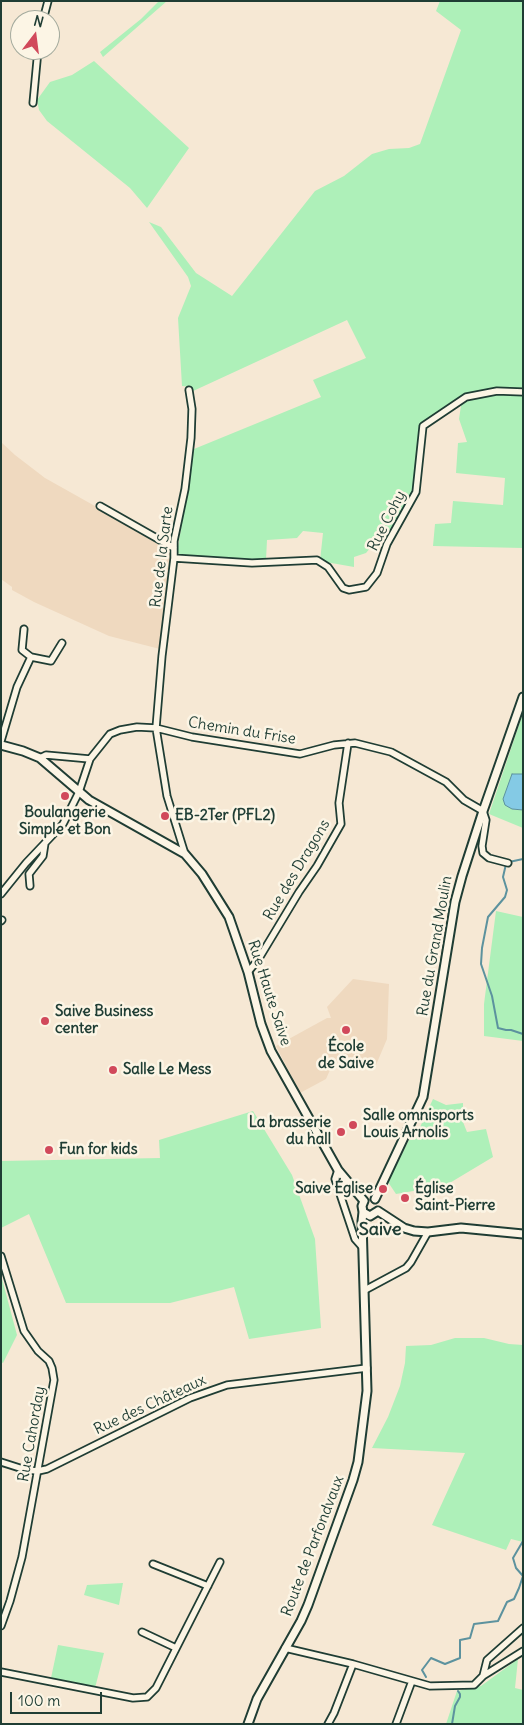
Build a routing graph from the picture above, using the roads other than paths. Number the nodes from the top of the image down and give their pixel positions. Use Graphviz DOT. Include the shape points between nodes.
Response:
graph roads {
  1 [pos="37,60"];
  2 [pos="33,103"];
  3 [pos="189,390"];
  4 [pos="523,392"];
  5 [pos="100,506"];
  6 [pos="174,548"];
  7 [pos="174,558"];
  8 [pos="24,629"];
  9 [pos="62,643"];
  10 [pos="31,657"];
  11 [pos="523,697"];
  12 [pos="156,728"];
  13 [pos="1,741"];
  14 [pos="348,743"];
  15 [pos="1,745"];
  16 [pos="40,758"];
  17 [pos="90,759"];
  18 [pos="79,792"];
  19 [pos="483,811"];
  20 [pos="45,843"];
  21 [pos="185,854"];
  22 [pos="506,863"];
  23 [pos="30,886"];
  24 [pos="1,894"];
  25 [pos="248,972"];
  26 [pos="338,1170"];
  27 [pos="375,1199"];
  28 [pos="364,1201"];
  29 [pos="378,1211"];
  30 [pos="367,1214"];
  31 [pos="428,1232"];
  32 [pos="523,1234"];
  33 [pos="363,1248"];
  34 [pos="1,1256"];
  35 [pos="365,1290"];
  36 [pos="367,1368"];
  37 [pos="1,1462"];
  38 [pos="38,1471"];
  39 [pos="220,1562"];
  40 [pos="153,1564"];
  41 [pos="208,1586"];
  42 [pos="1,1626"];
  43 [pos="523,1628"];
  44 [pos="142,1632"];
  45 [pos="176,1648"];
  46 [pos="285,1648"];
  47 [pos="523,1651"];
  48 [pos="353,1664"];
  49 [pos="1,1672"];
  50 [pos="483,1676"];
  51 [pos="412,1681"];
  52 [pos="248,1724"];
  53 [pos="328,1724"];
  54 [pos="396,1724"];
  1 -- 2 [label="street"];
  3 -- 6 [label="street, Rue de la Sarte" via="191,438"];
  4 -- 7 [label="street, Rue Cohy" via="497,391 466,397 423,426 416,492 387,544 377,573 366,587 343,588 328,567 317,560 252,563"];
  5 -- 6 [label="street"];
  6 -- 7 [label="street, Rue de la Sarte"];
  7 -- 12 [label="street, Rue de la Sarte"];
  8 -- 10 [label="street" via="22,650"];
  9 -- 10 [label="street" via="51,661"];
  10 -- 13 [label="street" via="17,687"];
  11 -- 19 [label="street, Rue du Grand Moulin"];
  12 -- 14 [label="street, Chemin du Frise" via="300,754"];
  12 -- 17 [label="street" via="120,730 110,734"];
  12 -- 21 [label="street, Rue Haute Saive" via="166,796"];
  14 -- 19 [label="street, Chemin du Frise" via="391,752 446,782 464,800"];
  14 -- 25 [label="street, Rue des Dragons" via="339,803 341,824"];
  15 -- 16 [label="street, Rue Haute Saive"];
  16 -- 17 [label="street, Rue Haute Saive" via="46,755"];
  16 -- 18 [label="street, Rue Haute Saive"];
  17 -- 18 [label="street"];
  18 -- 20 [label="street" via="63,824"];
  18 -- 21 [label="street, Rue Haute Saive"];
  19 -- 22 [label="street" via="486,820 484,853"];
  19 -- 27 [label="street, Rue du Grand Moulin" via="455,902 422,1097"];
  20 -- 23 [label="street" via="43,856 29,874"];
  20 -- 24 [label="street"];
  21 -- 25 [label="street, Rue Haute Saive" via="229,917"];
  25 -- 26 [label="street, Rue Haute Saive" via="268,1043"];
  26 -- 28 [label="street, Rue Haute Saive"];
  26 -- 33 [label="street" via="335,1179 355,1239"];
  27 -- 28 [label="street"];
  27 -- 29 [label="street" via="379,1203"];
  28 -- 30 [label="street" via="362,1206"];
  29 -- 30 [label="street"];
  29 -- 31 [label="street" via="404,1228"];
  30 -- 33 [label="street, Route de Parfondvaux"];
  31 -- 32 [label="street" via="461,1228"];
  31 -- 35 [label="street" via="406,1268"];
  33 -- 35 [label="street, Route de Parfondvaux"];
  34 -- 38 [label="street, Rue Cahorday" via="24,1331 49,1361 53,1372"];
  35 -- 36 [label="street, Route de Parfondvaux"];
  36 -- 38 [label="street, Rue des Châteaux" via="246,1381 209,1390"];
  36 -- 46 [label="street, Route de Parfondvaux" via="366,1406 353,1480 308,1605"];
  37 -- 38 [label="street"];
  38 -- 42 [label="street, Rue Cahorday" via="22,1557"];
  39 -- 41 [label="street"];
  40 -- 41 [label="street"];
  41 -- 45 [label="street"];
  43 -- 50 [label="street" via="487,1660"];
  44 -- 45 [label="street"];
  45 -- 49 [label="street" via="156,1688 147,1697 133,1698"];
  46 -- 48 [label="street"];
  46 -- 52 [label="street, Route de Parfondvaux" via="257,1698"];
  47 -- 50 [label="street"];
  48 -- 51 [label="street"];
  48 -- 53 [label="street"];
  50 -- 51 [label="street" via="468,1686 430,1686"];
  51 -- 54 [label="street"];
}
